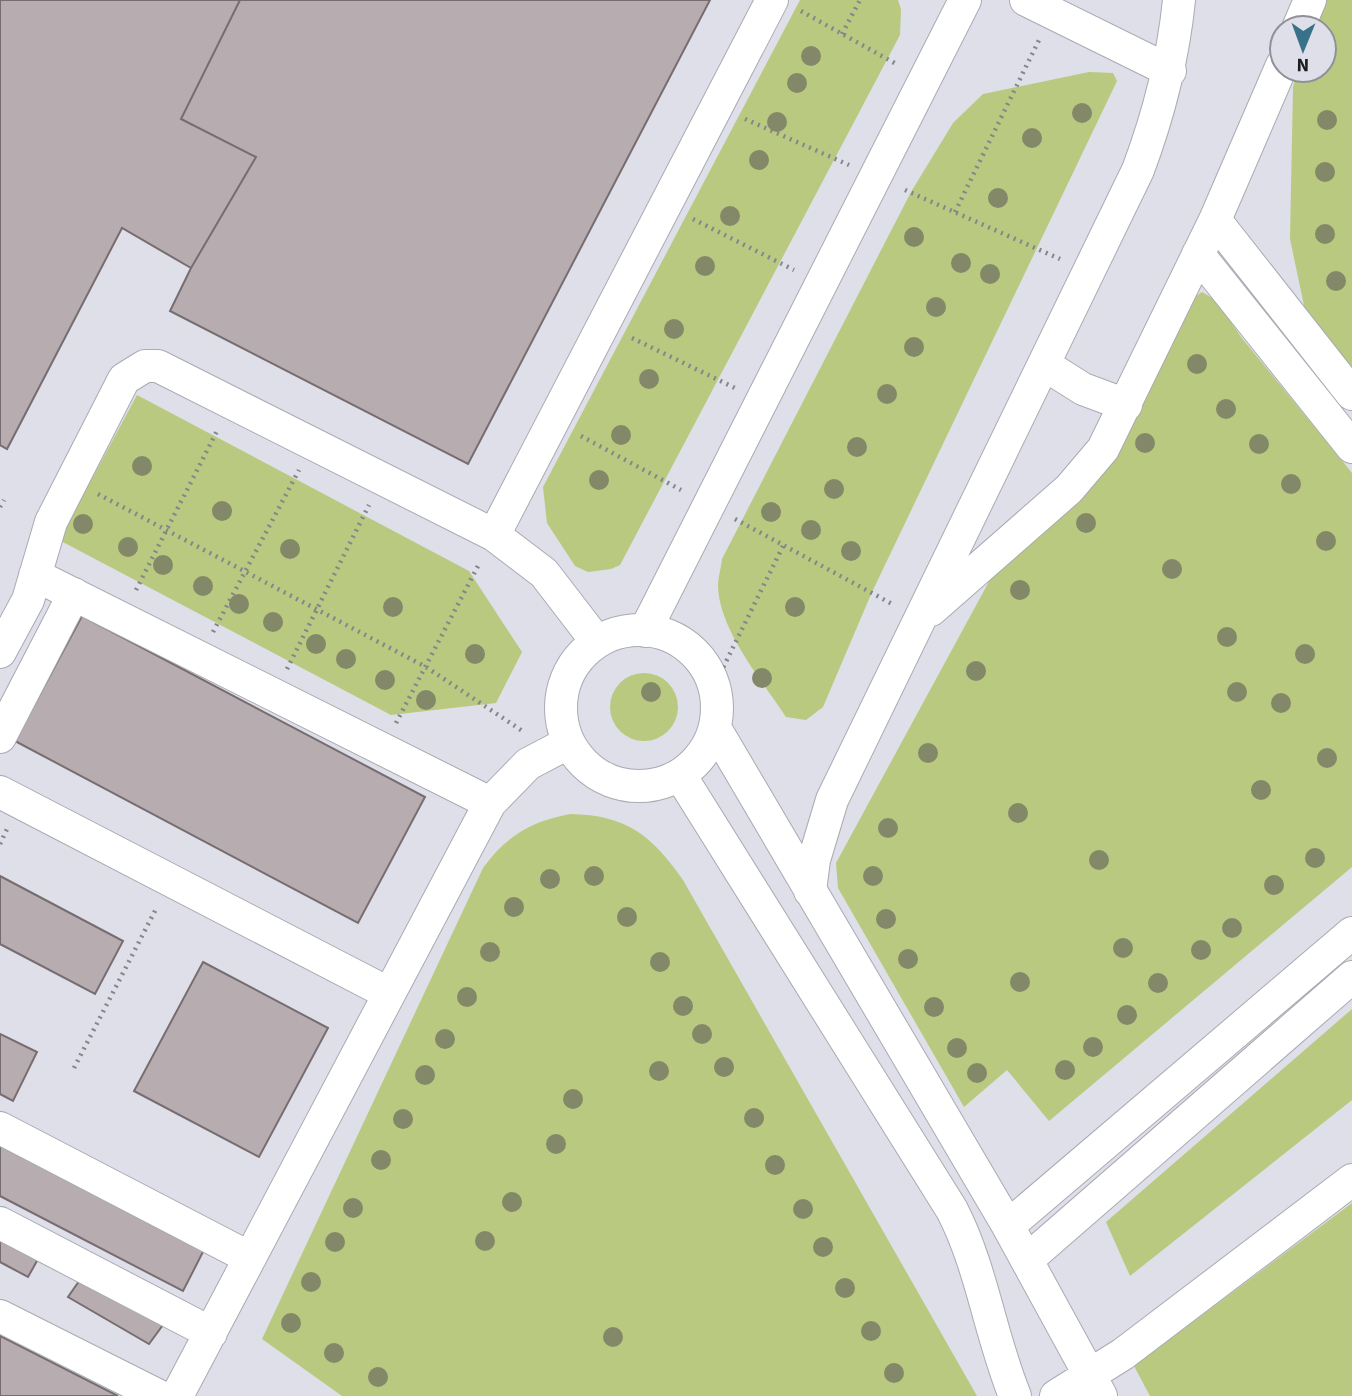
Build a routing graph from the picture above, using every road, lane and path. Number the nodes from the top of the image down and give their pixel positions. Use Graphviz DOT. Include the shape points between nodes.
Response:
graph roads {
  1 [pos="860,0"];
  2 [pos="965,0"];
  3 [pos="1179,0"];
  4 [pos="783,3"];
  5 [pos="1039,6"];
  6 [pos="842,34"];
  7 [pos="1170,71"];
  8 [pos="923,79"];
  9 [pos="1274,84"];
  10 [pos="665,205"];
  11 [pos="955,212"];
  12 [pos="1215,220"];
  13 [pos="1198,254"];
  14 [pos="820,283"];
  15 [pos="603,324"];
  16 [pos="1045,365"];
  17 [pos="1352,394"];
  18 [pos="232,401"];
  19 [pos="761,401"];
  20 [pos="1126,405"];
  21 [pos="314,443"];
  22 [pos="1352,447"];
  23 [pos="382,479"];
  24 [pos="71,481"];
  25 [pos="4,499"];
  26 [pos="0,507"];
  27 [pos="167,529"];
  28 [pos="494,535"];
  29 [pos="783,545"];
  30 [pos="245,571"];
  31 [pos="35,575"];
  32 [pos="74,594"];
  33 [pos="317,609"];
  34 [pos="121,618"];
  35 [pos="920,619"];
  36 [pos="645,631"];
  37 [pos="597,642"];
  38 [pos="0,652"];
  39 [pos="199,657"];
  40 [pos="426,667"];
  41 [pos="714,686"];
  42 [pos="274,695"];
  43 [pos="715,728"];
  44 [pos="0,737"];
  45 [pos="559,746"];
  46 [pos="382,749"];
  47 [pos="680,775"];
  48 [pos="0,792"];
  49 [pos="490,803"];
  50 [pos="170,880"];
  51 [pos="810,891"];
  52 [pos="1352,933"];
  53 [pos="1352,977"];
  54 [pos="388,993"];
  55 [pos="74,1068"];
  56 [pos="0,1128"];
  57 [pos="1352,1180"];
  58 [pos="0,1223"];
  59 [pos="1008,1226"];
  60 [pos="250,1258"];
  61 [pos="1027,1259"];
  62 [pos="0,1316"];
  63 [pos="211,1333"];
  64 [pos="1095,1385"];
  65 [pos="159,1396"];
  66 [pos="177,1396"];
  67 [pos="1014,1396"];
  68 [pos="1056,1396"];
  1 -- 6 [label="path"];
  2 -- 8 [label="street"];
  3 -- 7 [label="street"];
  4 -- 6 [label="path"];
  4 -- 10 [label="street"];
  5 -- 7 [label="street"];
  5 -- 11 [label="path"];
  6 -- 8 [label="path"];
  7 -- 16 [label="street" via="1138,170"];
  8 -- 14 [label="street"];
  9 -- 12 [label="street"];
  10 -- 14 [label="path"];
  10 -- 15 [label="street"];
  12 -- 13 [label="street"];
  12 -- 17 [label="street"];
  13 -- 20 [label="street"];
  13 -- 22 [label="street"];
  14 -- 19 [label="street"];
  15 -- 19 [label="path"];
  15 -- 28 [label="street"];
  16 -- 20 [label="street" via="1083,389"];
  16 -- 35 [label="street"];
  18 -- 21 [label="street"];
  18 -- 24 [label="street" via="169,369 145,366 134,371 124,379"];
  18 -- 27 [label="path"];
  19 -- 36 [label="street"];
  20 -- 35 [label="street" via="1088,469"];
  21 -- 23 [label="street"];
  21 -- 30 [label="path"];
  23 -- 28 [label="street"];
  23 -- 33 [label="path"];
  24 -- 27 [label="path"];
  24 -- 31 [label="street" via="51,522"];
  25 -- 26 [label="path"];
  27 -- 30 [label="path"];
  27 -- 34 [label="path"];
  28 -- 37 [label="street" via="544,573"];
  28 -- 40 [label="path"];
  29 -- 41 [label="path"];
  30 -- 33 [label="path"];
  30 -- 39 [label="path"];
  31 -- 32 [label="street"];
  31 -- 38 [label="street" via="28,600"];
  32 -- 34 [label="street"];
  32 -- 44 [label="street"];
  33 -- 40 [label="path"];
  33 -- 42 [label="path"];
  34 -- 39 [label="street"];
  35 -- 51 [label="street" via="832,800"];
  36 -- 37 [label="street" via="628,631"];
  36 -- 41 [label="street" via="668,636 688,648 704,665"];
  37 -- 45 [label="street" via="576,662 563,687"];
  39 -- 42 [label="street"];
  40 -- 45 [label="path"];
  40 -- 46 [label="path"];
  41 -- 43 [label="street"];
  42 -- 46 [label="street"];
  43 -- 47 [label="street" via="707,747"];
  43 -- 51 [label="street"];
  45 -- 47 [label="street" via="617,784 639,787"];
  45 -- 49 [label="street" via="517,773"];
  46 -- 49 [label="street"];
  47 -- 67 [label="street" via="952,1210 973,1259"];
  48 -- 50 [label="street"];
  49 -- 54 [label="street"];
  50 -- 54 [label="street"];
  50 -- 55 [label="path"];
  51 -- 59 [label="street"];
  52 -- 59 [label="street"];
  53 -- 61 [label="street"];
  54 -- 60 [label="street"];
  56 -- 60 [label="street"];
  57 -- 64 [label="street" via="1123,1354"];
  58 -- 63 [label="street"];
  59 -- 61 [label="street"];
  60 -- 63 [label="street"];
  61 -- 64 [label="street"];
  62 -- 65 [label="street"];
  63 -- 66 [label="street"];
  64 -- 68 [label="street"];
}
